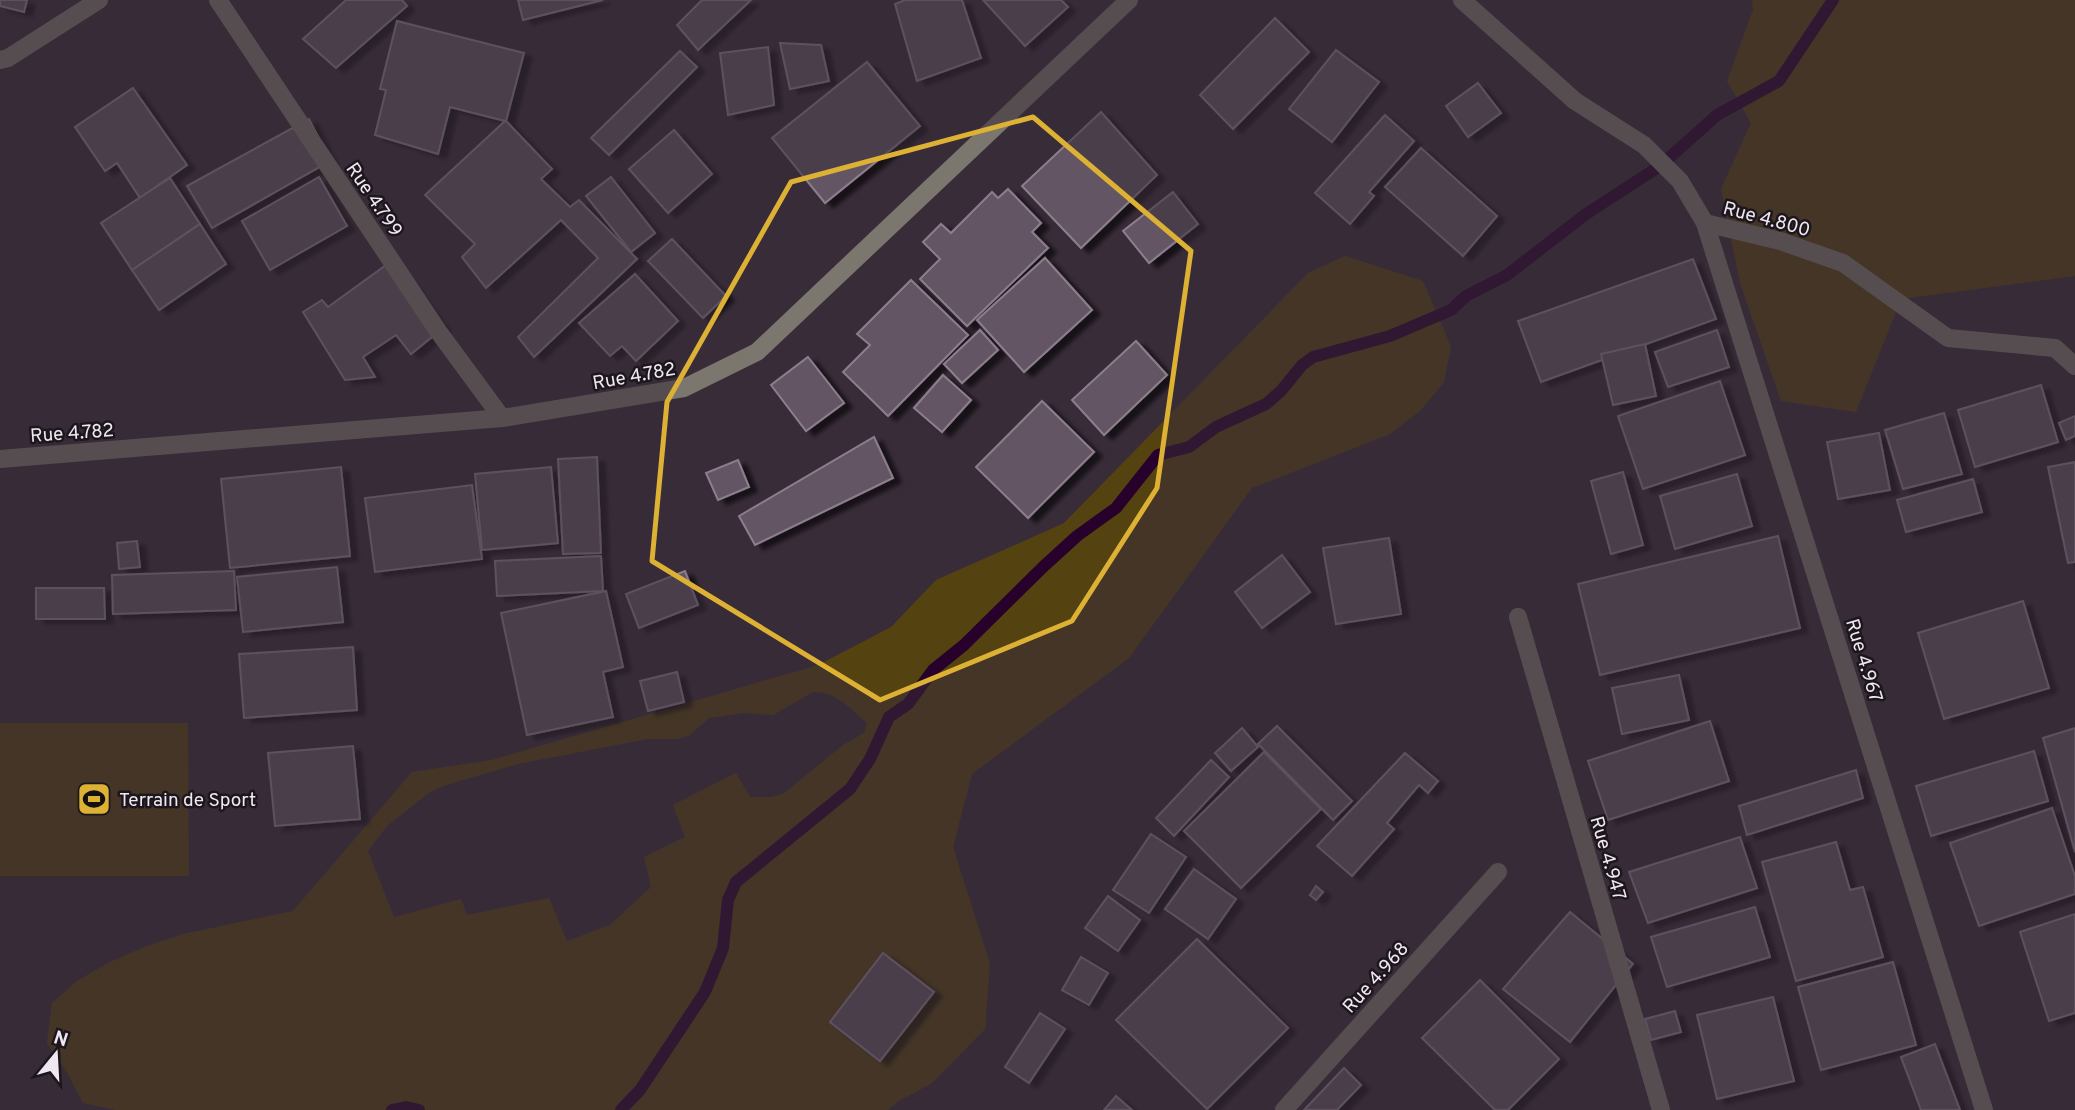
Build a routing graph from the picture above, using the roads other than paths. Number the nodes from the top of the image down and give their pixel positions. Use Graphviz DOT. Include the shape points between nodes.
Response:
graph roads {
  1 [pos="99,0"];
  2 [pos="218,0"];
  3 [pos="1129,0"];
  4 [pos="1462,0"];
  5 [pos="0,60"];
  6 [pos="1705,223"];
  7 [pos="2075,366"];
  8 [pos="502,418"];
  9 [pos="0,459"];
  10 [pos="1518,617"];
  11 [pos="1498,872"];
  12 [pos="1284,1110"];
  13 [pos="1661,1110"];
  14 [pos="1984,1110"];
  1 -- 5 [label="street"];
  2 -- 8 [label="street, Rue 4.799" via="438,331"];
  3 -- 8 [label="street, Rue 4.782" via="757,352 684,388"];
  4 -- 6 [label="street, Rue 4.800" via="1575,101 1644,145 1679,181"];
  6 -- 7 [label="street, Rue 4.800" via="1780,241 1843,263 1948,338 2055,348"];
  6 -- 14 [label="street, Rue 4.967"];
  8 -- 9 [label="street, Rue 4.782"];
  10 -- 13 [label="street, Rue 4.947"];
  11 -- 12 [label="street, Rue 4.968"];
}
